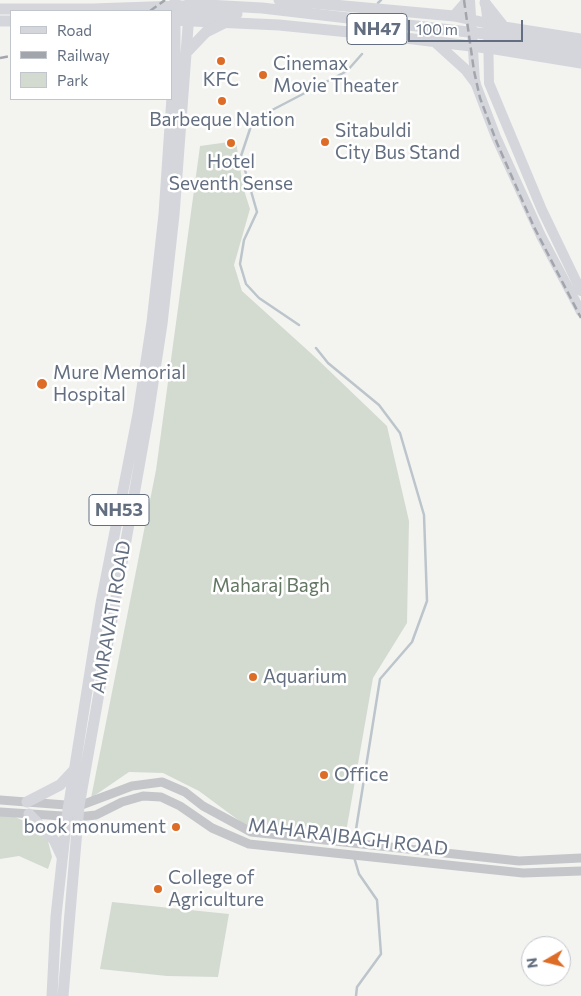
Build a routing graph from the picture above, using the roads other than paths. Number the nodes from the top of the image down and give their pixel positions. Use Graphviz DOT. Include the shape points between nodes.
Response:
graph roads {
  1 [pos="175,0"];
  2 [pos="190,0"];
  3 [pos="279,0"];
  4 [pos="469,0"];
  5 [pos="485,2"];
  6 [pos="0,9"];
  7 [pos="454,16"];
  8 [pos="172,18"];
  9 [pos="470,20"];
  10 [pos="188,21"];
  11 [pos="226,22"];
  12 [pos="488,24"];
  13 [pos="504,27"];
  14 [pos="581,39"];
  15 [pos="434,41"];
  16 [pos="472,46"];
  17 [pos="581,48"];
  18 [pos="489,49"];
  19 [pos="177,52"];
  20 [pos="581,56"];
  21 [pos="581,63"];
  22 [pos="475,82"];
  23 [pos="552,230"];
  24 [pos="541,236"];
  25 [pos="581,291"];
  26 [pos="581,312"];
  27 [pos="103,591"];
  28 [pos="115,593"];
  29 [pos="75,770"];
  30 [pos="0,800"];
  31 [pos="28,808"];
  32 [pos="73,811"];
  33 [pos="0,812"];
  34 [pos="62,857"];
  35 [pos="581,858"];
  36 [pos="581,871"];
  37 [pos="52,996"];
  38 [pos="63,996"];
  1 -- 8 [label="main road, AMRAVATI ROAD / NH53"];
  2 -- 10 [label="main road, AMRAVATI ROAD / NH53"];
  3 -- 7 [label="main road"];
  4 -- 7 [label="main road"];
  4 -- 9 [label="main road"];
  5 -- 12 [label="main road"];
  5 -- 13 [label="main road"];
  6 -- 17 [label="main road, NH47" via="253,7"];
  7 -- 9 [label="main road"];
  8 -- 10 [label="main road"];
  8 -- 19 [label="main road, AMRAVATI ROAD / NH53"];
  8 -- 20 [label="main road, NH47" via="249,14 494,42"];
  9 -- 12 [label="main road"];
  9 -- 16 [label="main road"];
  10 -- 11 [label="main road"];
  10 -- 19 [label="main road, AMRAVATI ROAD / NH53"];
  11 -- 15 [label="main road"];
  11 -- 19 [label="main road"];
  12 -- 13 [label="main road"];
  12 -- 18 [label="main road"];
  13 -- 14 [label="main road"];
  15 -- 16 [label="main road"];
  15 -- 22 [label="main road"];
  16 -- 18 [label="main road"];
  16 -- 22 [label="main road"];
  18 -- 21 [label="main road"];
  18 -- 23 [label="main road" via="489,83"];
  19 -- 27 [label="main road, AMRAVATI ROAD / NH53" via="152,322 138,414"];
  19 -- 28 [label="main road, AMRAVATI ROAD / NH53" via="174,215 162,324"];
  22 -- 24 [label="main road"];
  23 -- 24 [label="main road"];
  23 -- 25 [label="main road"];
  24 -- 26 [label="main road"];
  27 -- 28 [label="main road"];
  27 -- 29 [label="main road, AMRAVATI ROAD / NH53"];
  28 -- 32 [label="main road, AMRAVATI ROAD / NH53"];
  29 -- 31 [label="main road"];
  29 -- 32 [label="main road, AMRAVATI ROAD / NH53"];
  30 -- 31 [label="street"];
  31 -- 32 [label="street"];
  31 -- 33 [label="street"];
  31 -- 34 [label="main road" via="54,840"];
  32 -- 34 [label="main road, AMRAVATI ROAD / NH53"];
  32 -- 35 [label="street, MAHARAJBAGH ROAD" via="132,786 162,782 252,832 519,861"];
  32 -- 36 [label="street, MAHARAJBAGH ROAD" via="96,815 143,796 161,797 212,828 249,844 523,873"];
  32 -- 38 [label="main road, AMRAVATI ROAD / NH53"];
  34 -- 37 [label="main road, AMRAVATI ROAD / NH53"];
}
